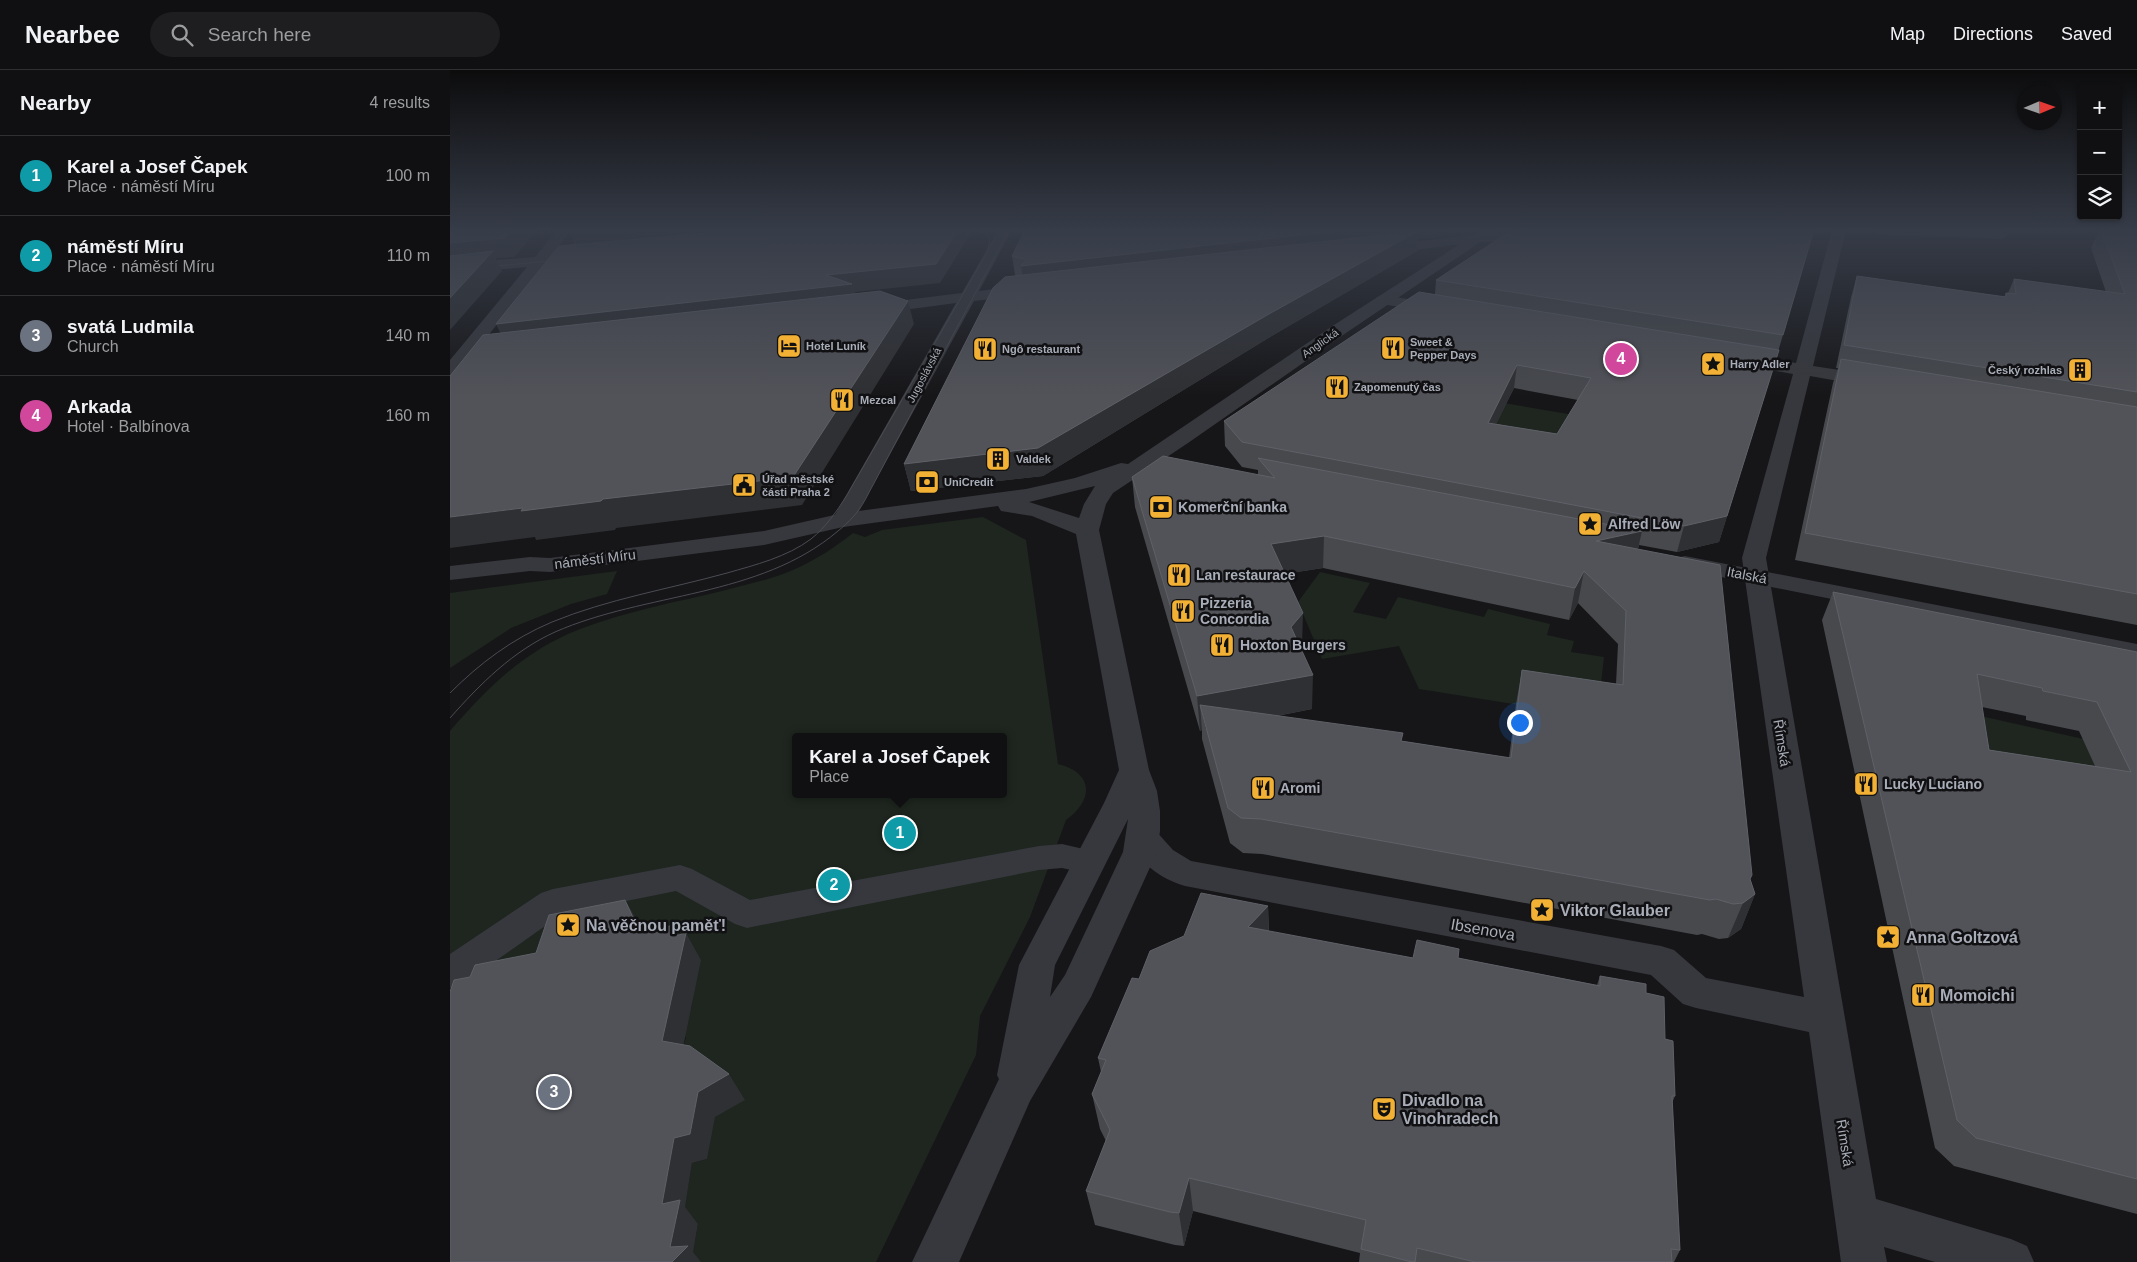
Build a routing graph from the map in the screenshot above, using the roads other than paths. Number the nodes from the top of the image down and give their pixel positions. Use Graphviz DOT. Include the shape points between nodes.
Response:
graph roads {
  1 [pos="518,286"];
  2 [pos="973,286"];
  3 [pos="1405,286"];
  4 [pos="1825,286"];
  5 [pos="1044,288"];
  6 [pos="966,298"];
  7 [pos="1383,300"];
  8 [pos="853,311"];
  9 [pos="1451,312"];
  10 [pos="486,354"];
  11 [pos="456,357"];
  12 [pos="1723,357"];
  13 [pos="1803,370"];
  14 [pos="450,372"];
  15 [pos="1888,384"];
  16 [pos="1151,458"];
  17 [pos="1182,464"];
  18 [pos="1053,491"];
  19 [pos="976,503"];
  20 [pos="842,520"];
  21 [pos="1087,530"];
  22 [pos="1665,559"];
  23 [pos="450,573"];
  24 [pos="1756,577"];
  25 [pos="2137,652"];
  26 [pos="1134,770"];
  27 [pos="1143,839"];
  28 [pos="1090,862"];
  29 [pos="450,973"];
  30 [pos="1825,1018"];
  31 [pos="1015,1088"];
  32 [pos="1857,1216"];
  33 [pos="935,1262"];
  34 [pos="1864,1262"];
  35 [pos="2011,1262"];
  1 -- 11 [label="street"];
  2 -- 6 [label="street, Jugoslávská"];
  3 -- 7 [label="street, Anglická"];
  4 -- 13 [label="street, Římská"];
  5 -- 6 [label="street"];
  6 -- 8 [label="street"];
  6 -- 20 [label="street, Jugoslávská"];
  7 -- 9 [label="street"];
  7 -- 16 [label="street, Anglická"];
  10 -- 11 [label="street"];
  11 -- 14 [label="street"];
  12 -- 13 [label="street"];
  13 -- 15 [label="street"];
  13 -- 24 [label="street, Římská" via="1754,558"];
  16 -- 17 [label="street"];
  16 -- 18 [label="street, Anglická"];
  16 -- 21 [label="street, Anglická" via="1104,489 1094,504"];
  18 -- 19 [label="street, náměstí Míru"];
  19 -- 20 [label="street, náměstí Míru"];
  19 -- 21 [label="street, náměstí Míru" via="1036,509"];
  20 -- 23 [label="street, náměstí Míru" via="750,540 550,565 530,564"];
  21 -- 26 [label="street"];
  22 -- 24 [label="street, Italská"];
  24 -- 25 [label="street, Italská"];
  24 -- 30 [label="street, Římská"];
  26 -- 27 [label="street" via="1144,799"];
  26 -- 28 [label="street"];
  27 -- 30 [label="street, Ibsenova" via="1167,865 1185,874 1660,961 1696,992"];
  27 -- 31 [label="street" via="1140,852 1078,986"];
  28 -- 29 [label="street" via="1062,856 1039,858 747,914 680,878 553,902"];
  28 -- 31 [label="street" via="1037,965"];
  30 -- 32 [label="street, Římská"];
  31 -- 33 [label="street"];
  32 -- 34 [label="street, Římská"];
  32 -- 35 [label="street"];
}
